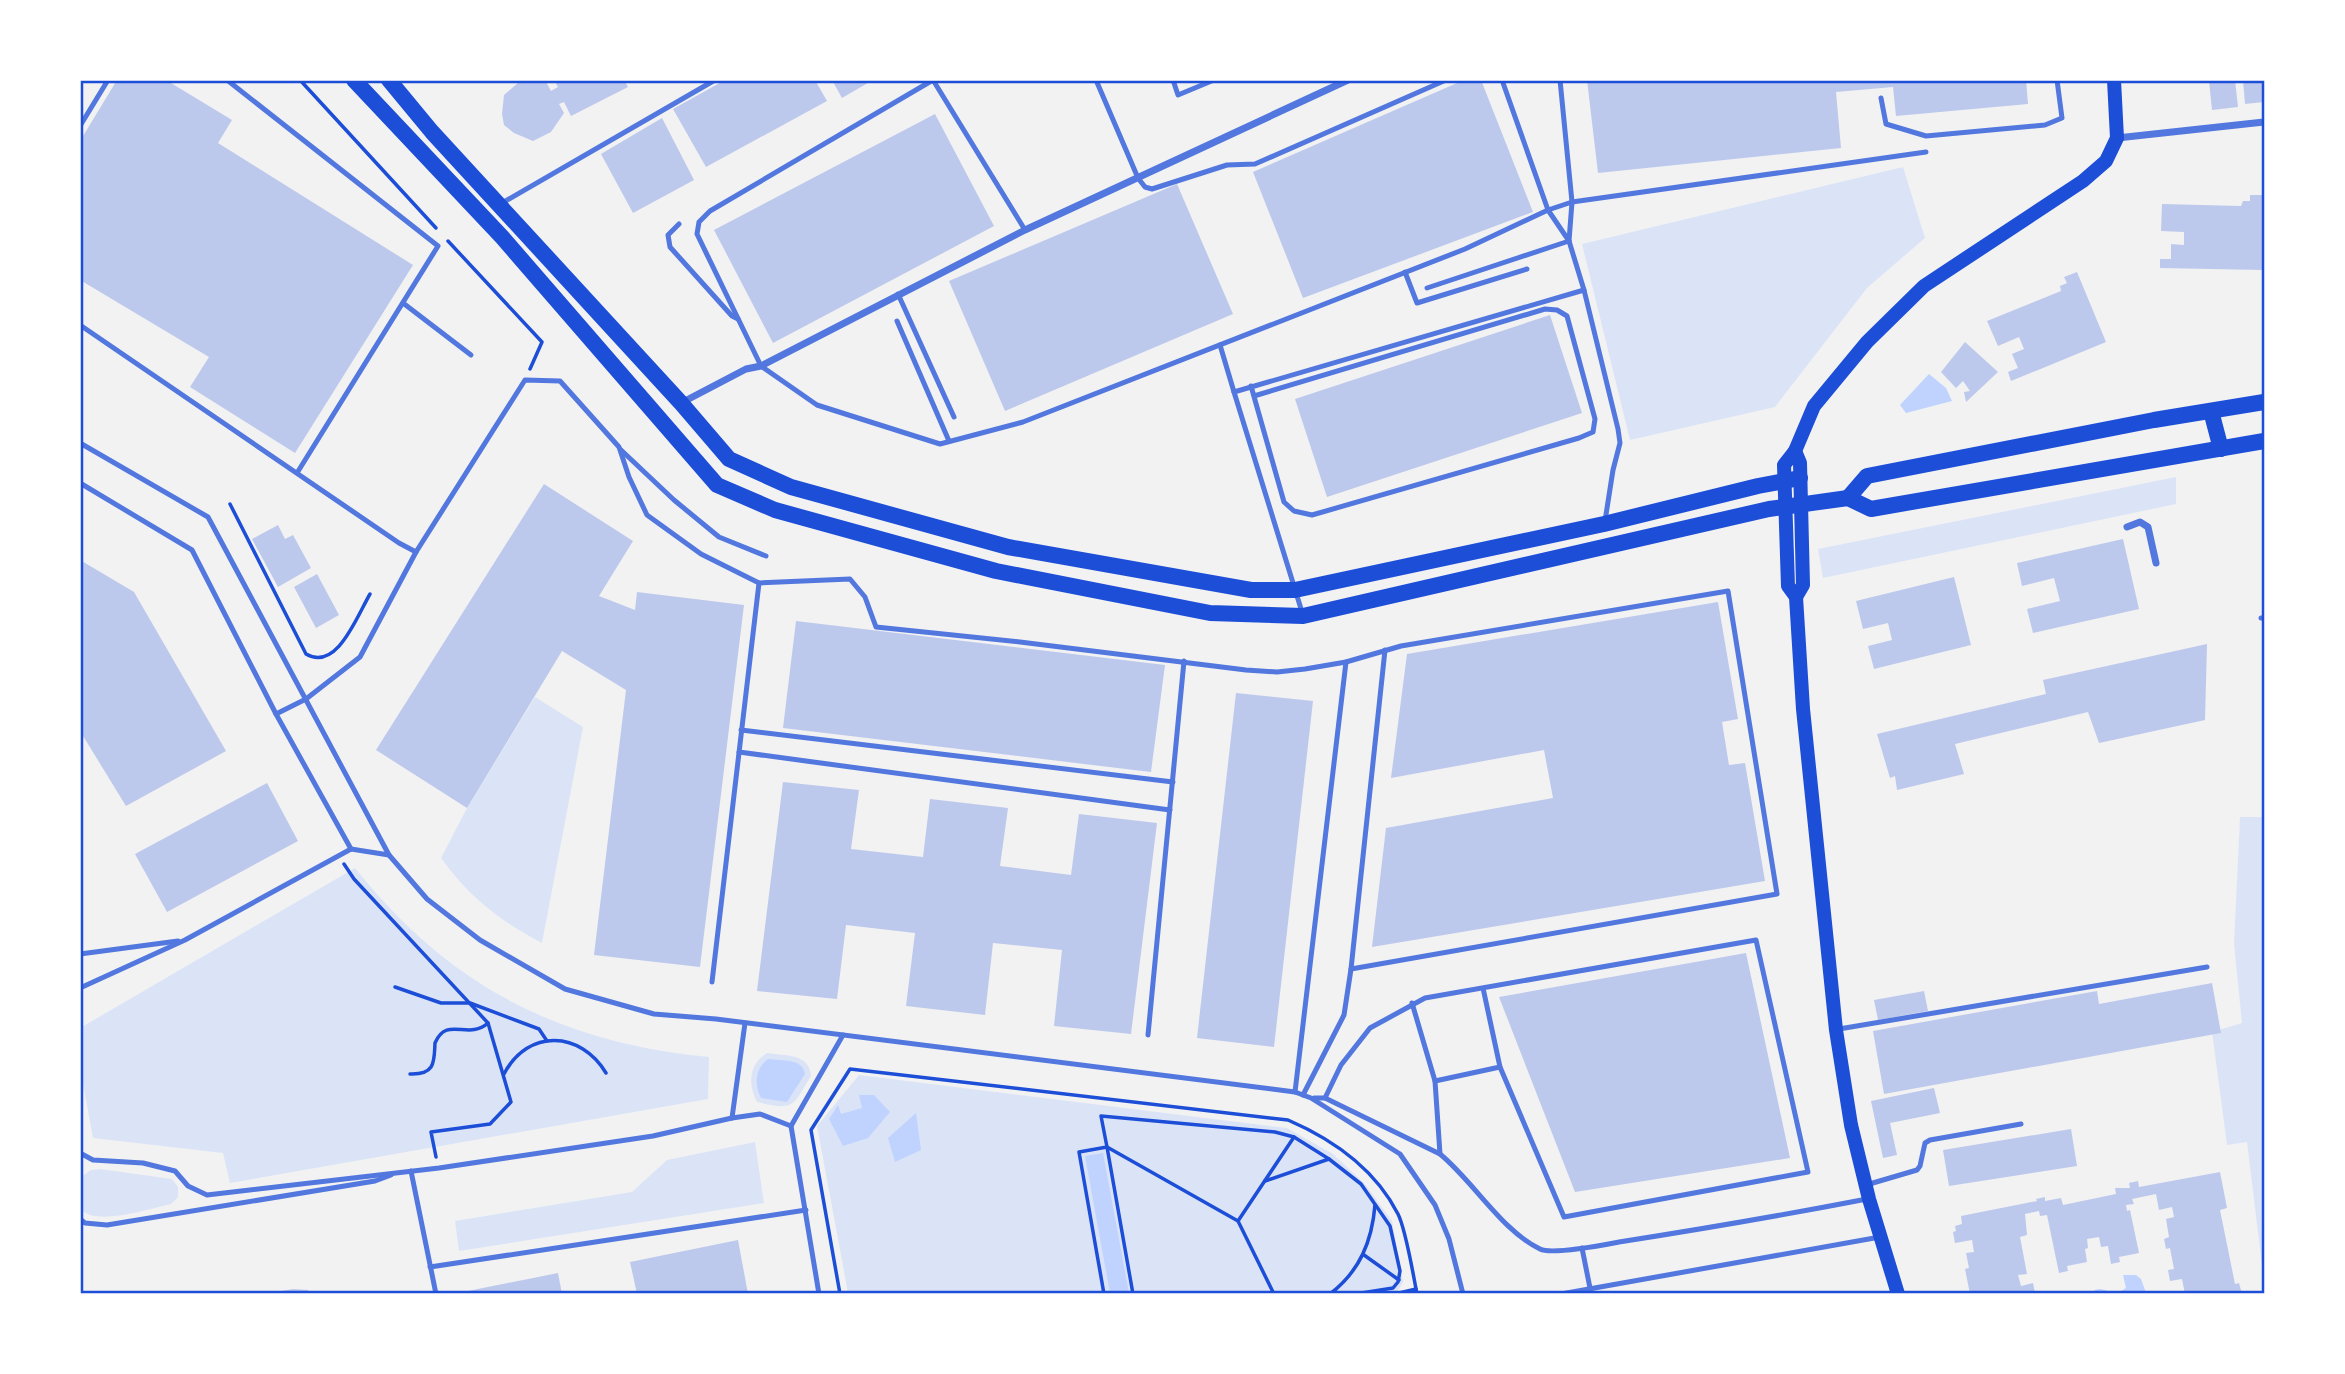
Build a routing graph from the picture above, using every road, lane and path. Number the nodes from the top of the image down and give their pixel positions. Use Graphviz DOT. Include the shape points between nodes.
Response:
graph roads {
  1 [pos="108,80"];
  2 [pos="228,80"];
  3 [pos="354,80"];
  4 [pos="389,80"];
  5 [pos="715,80"];
  6 [pos="933,80"];
  7 [pos="1096,80"];
  8 [pos="1172,80"];
  9 [pos="1214,80"];
  10 [pos="1348,80"];
  11 [pos="1446,80"];
  12 [pos="1502,80"];
  13 [pos="1560,80"];
  14 [pos="2057,80"];
  15 [pos="2114,80"];
  16 [pos="1881,99"];
  17 [pos="2264,122"];
  18 [pos="80,126"];
  19 [pos="2117,138"];
  20 [pos="1926,152"];
  21 [pos="1138,178"];
  22 [pos="1572,202"];
  23 [pos="499,205"];
  24 [pos="1548,210"];
  25 [pos="679,224"];
  26 [pos="1025,230"];
  27 [pos="1569,241"];
  28 [pos="1527,269"];
  29 [pos="1405,272"];
  30 [pos="1427,288"];
  31 [pos="1584,290"];
  32 [pos="898,294"];
  33 [pos="402,303"];
  34 [pos="738,319"];
  35 [pos="897,321"];
  36 [pos="80,325"];
  37 [pos="1220,345"];
  38 [pos="471,355"];
  39 [pos="761,366"];
  40 [pos="1251,386"];
  41 [pos="1234,391"];
  42 [pos="1254,396"];
  43 [pos="2264,402"];
  44 [pos="681,403"];
  45 [pos="2211,411"];
  46 [pos="954,417"];
  47 [pos="949,442"];
  48 [pos="2264,442"];
  49 [pos="80,443"];
  50 [pos="619,447"];
  51 [pos="2221,449"];
  52 [pos="1795,451"];
  53 [pos="297,473"];
  54 [pos="1800,478"];
  55 [pos="1784,481"];
  56 [pos="80,483"];
  57 [pos="1848,498"];
  58 [pos="230,504"];
  59 [pos="1792,505"];
  60 [pos="1604,524"];
  61 [pos="2127,527"];
  62 [pos="415,552"];
  63 [pos="766,556"];
  64 [pos="2156,563"];
  65 [pos="759,583"];
  66 [pos="1295,590"];
  67 [pos="370,594"];
  68 [pos="1303,616"];
  69 [pos="1385,650"];
  70 [pos="1184,661"];
  71 [pos="1346,662"];
  72 [pos="306,699"];
  73 [pos="276,714"];
  74 [pos="741,730"];
  75 [pos="739,752"];
  76 [pos="1172,782"];
  77 [pos="1170,810"];
  78 [pos="351,849"];
  79 [pos="389,855"];
  80 [pos="339,856"];
  81 [pos="185,940"];
  82 [pos="80,954"];
  83 [pos="2207,967"];
  84 [pos="1351,969"];
  85 [pos="712,982"];
  86 [pos="395,987"];
  87 [pos="80,988"];
  88 [pos="1483,988"];
  89 [pos="470,1003"];
  90 [pos="1412,1003"];
  91 [pos="488,1023"];
  92 [pos="745,1023"];
  93 [pos="1836,1030"];
  94 [pos="843,1035"];
  95 [pos="1148,1035"];
  96 [pos="547,1041"];
  97 [pos="1500,1067"];
  98 [pos="606,1073"];
  99 [pos="411,1074"];
  100 [pos="503,1076"];
  101 [pos="1434,1080"];
  102 [pos="1295,1092"];
  103 [pos="1303,1095"];
  104 [pos="1311,1098"];
  105 [pos="1325,1098"];
  106 [pos="732,1118"];
  107 [pos="2021,1124"];
  108 [pos="791,1126"];
  109 [pos="1294,1138"];
  110 [pos="1107,1147"];
  111 [pos="80,1153"];
  112 [pos="1440,1154"];
  113 [pos="1329,1159"];
  114 [pos="439,1168"];
  115 [pos="411,1171"];
  116 [pos="397,1172"];
  117 [pos="1265,1181"];
  118 [pos="1868,1192"];
  119 [pos="1375,1205"];
  120 [pos="806,1210"];
  121 [pos="80,1219"];
  122 [pos="1238,1221"];
  123 [pos="1880,1237"];
  124 [pos="1581,1248"];
  125 [pos="1364,1255"];
  126 [pos="430,1267"];
  127 [pos="1399,1280"];
  128 [pos="1590,1288"];
  129 [pos="1416,1292"];
  130 [pos="436,1293"];
  131 [pos="819,1293"];
  132 [pos="839,1293"];
  133 [pos="1104,1293"];
  134 [pos="1133,1293"];
  135 [pos="1274,1293"];
  136 [pos="1331,1293"];
  137 [pos="1355,1293"];
  138 [pos="1395,1293"];
  139 [pos="1463,1293"];
  140 [pos="1561,1293"];
  141 [pos="1898,1293"];
  1 -- 18 [label="lane"];
  2 -- 33 [label="lane" via="438,246"];
  3 -- 68 [label="main road" via="502,237 717,485 775,510 996,571 1210,613"];
  4 -- 23 [label="main road"];
  5 -- 23 [label="lane"];
  6 -- 26 [label="lane"];
  6 -- 34 [label="lane" via="710,211 699,222 702,248"];
  7 -- 21 [label="lane"];
  8 -- 9 [label="lane" via="1178,95"];
  10 -- 21 [label="street"];
  11 -- 21 [label="lane" via="1255,164 1227,166 1152,189"];
  12 -- 24 [label="lane"];
  13 -- 22 [label="lane"];
  14 -- 16 [label="lane" via="2062,118 2045,125 1926,135 1886,124"];
  15 -- 19 [label="main road"];
  17 -- 19 [label="street"];
  19 -- 52 [label="main road" via="2106,161 2083,181 1914,295 1814,406"];
  20 -- 22 [label="lane"];
  21 -- 26 [label="street"];
  22 -- 24 [label="lane"];
  22 -- 27 [label="lane"];
  23 -- 44 [label="main road"];
  24 -- 27 [label="lane"];
  24 -- 29 [label="lane"];
  25 -- 34 [label="lane" via="668,235 670,247"];
  26 -- 32 [label="street"];
  27 -- 30 [label="lane"];
  27 -- 31 [label="lane"];
  28 -- 29 [label="lane" via="1417,303"];
  29 -- 37 [label="lane"];
  31 -- 40 [label="lane"];
  31 -- 60 [label="lane" via="1620,443"];
  32 -- 39 [label="street"];
  32 -- 46 [label="lane"];
  33 -- 38 [label="lane"];
  33 -- 53 [label="lane"];
  34 -- 39 [label="lane"];
  35 -- 47 [label="lane"];
  36 -- 53 [label="lane"];
  37 -- 41 [label="lane"];
  37 -- 47 [label="lane" via="1023,422"];
  39 -- 44 [label="street"];
  39 -- 47 [label="lane" via="817,405 940,444"];
  40 -- 41 [label="lane"];
  40 -- 42 [label="lane"];
  41 -- 66 [label="lane"];
  42 -- 42 [label="lane" via="1284,502 1294,511 1312,515 1579,438 1592,432 1595,419 1567,316 1545,309"];
  43 -- 45 [label="main road"];
  44 -- 66 [label="main road" via="729,460 791,487 1008,547 1251,590"];
  45 -- 51 [label="main road"];
  45 -- 57 [label="main road" via="1867,476"];
  48 -- 51 [label="main road"];
  49 -- 72 [label="lane" via="208,517"];
  50 -- 62 [label="lane" via="560,381 525,380"];
  50 -- 63 [label="lane" via="719,537"];
  50 -- 65 [label="lane" via="646,515 701,554"];
  51 -- 57 [label="main road" via="1871,509"];
  52 -- 54 [label="main road"];
  52 -- 55 [label="main road" via="1784,465"];
  53 -- 62 [label="lane"];
  54 -- 55 [label="main road"];
  54 -- 59 [label="main road"];
  55 -- 59 [label="main road"];
  55 -- 60 [label="main road"];
  56 -- 73 [label="lane" via="192,550"];
  57 -- 59 [label="main road"];
  58 -- 67 [label="path" via="311,657 324,658 336,651"];
  59 -- 68 [label="main road"];
  59 -- 93 [label="main road" via="1788,586 1796,597"];
  60 -- 66 [label="main road"];
  61 -- 64 [label="street" via="2140,522 2148,527"];
  62 -- 72 [label="lane" via="360,657"];
  65 -- 70 [label="lane" via="850,579 865,597 876,627"];
  65 -- 74 [label="lane"];
  66 -- 68 [label="lane"];
  69 -- 71 [label="lane"];
  69 -- 84 [label="lane"];
  69 -- 84 [label="lane" via="1728,591 1777,894"];
  70 -- 71 [label="lane" via="1277,671"];
  70 -- 76 [label="lane"];
  71 -- 102 [label="lane"];
  72 -- 73 [label="lane"];
  72 -- 79 [label="lane"];
  73 -- 78 [label="lane"];
  74 -- 75 [label="lane"];
  74 -- 76 [label="lane"];
  75 -- 77 [label="lane"];
  75 -- 85 [label="lane"];
  76 -- 77 [label="lane"];
  77 -- 95 [label="lane"];
  78 -- 79 [label="lane"];
  78 -- 80 [label="lane"];
  79 -- 92 [label="lane" via="427,899 480,940 565,989 654,1014"];
  80 -- 81 [label="lane"];
  80 -- 89 [label="path" via="354,879"];
  81 -- 82 [label="lane"];
  81 -- 87 [label="lane"];
  83 -- 93 [label="lane"];
  84 -- 103 [label="lane" via="1344,1015"];
  86 -- 89 [label="path" via="441,1003"];
  88 -- 90 [label="lane"];
  88 -- 97 [label="lane"];
  88 -- 97 [label="lane" via="1756,940 1808,1172 1564,1217"];
  89 -- 91 [label="path"];
  89 -- 96 [label="path" via="539,1029"];
  90 -- 101 [label="lane"];
  90 -- 105 [label="lane" via="1370,1028 1341,1065"];
  91 -- 99 [label="path" via="477,1031 452,1028 442,1032 430,1068"];
  91 -- 100 [label="path"];
  92 -- 94 [label="lane"];
  92 -- 106 [label="lane"];
  93 -- 118 [label="main road" via="1851,1125"];
  94 -- 102 [label="lane"];
  94 -- 108 [label="lane"];
  96 -- 98 [label="path" via="582,1047"];
  96 -- 100 [label="path" via="525,1049"];
  97 -- 101 [label="lane"];
  100 -- 114 [label="path" via="511,1102 490,1124 430,1132"];
  101 -- 112 [label="lane"];
  102 -- 103 [label="lane"];
  103 -- 104 [label="lane"];
  104 -- 105 [label="lane"];
  104 -- 139 [label="lane" via="1400,1154 1435,1205"];
  105 -- 112 [label="lane"];
  106 -- 108 [label="lane" via="760,1114"];
  106 -- 114 [label="lane" via="653,1136"];
  107 -- 118 [label="lane" via="1930,1140 1917,1170"];
  108 -- 120 [label="lane"];
  109 -- 110 [label="path" via="1275,1132 1101,1116"];
  109 -- 113 [label="path"];
  109 -- 117 [label="path"];
  110 -- 122 [label="path"];
  110 -- 133 [label="path" via="1079,1152"];
  110 -- 134 [label="path"];
  111 -- 116 [label="lane" via="93,1160 143,1163 175,1171 188,1186 207,1195"];
  112 -- 124 [label="lane" via="1517,1234 1542,1251"];
  113 -- 117 [label="path"];
  113 -- 119 [label="path" via="1361,1184"];
  114 -- 115 [label="lane"];
  115 -- 116 [label="lane"];
  115 -- 126 [label="lane"];
  116 -- 121 [label="lane" via="375,1181 107,1225"];
  117 -- 122 [label="path"];
  118 -- 123 [label="main road"];
  118 -- 124 [label="lane"];
  119 -- 125 [label="path"];
  119 -- 127 [label="path" via="1390,1226"];
  120 -- 126 [label="lane"];
  120 -- 131 [label="lane"];
  122 -- 135 [label="path"];
  123 -- 128 [label="lane"];
  123 -- 141 [label="main road"];
  124 -- 128 [label="lane"];
  125 -- 127 [label="path"];
  125 -- 136 [label="path"];
  126 -- 130 [label="lane"];
  127 -- 137 [label="path" via="1393,1288"];
  128 -- 140 [label="lane"];
  129 -- 132 [label="path" via="1399,1216 1376,1182 1329,1140 1288,1120 850,1069 811,1130"];
  129 -- 138 [label="path"];
}
